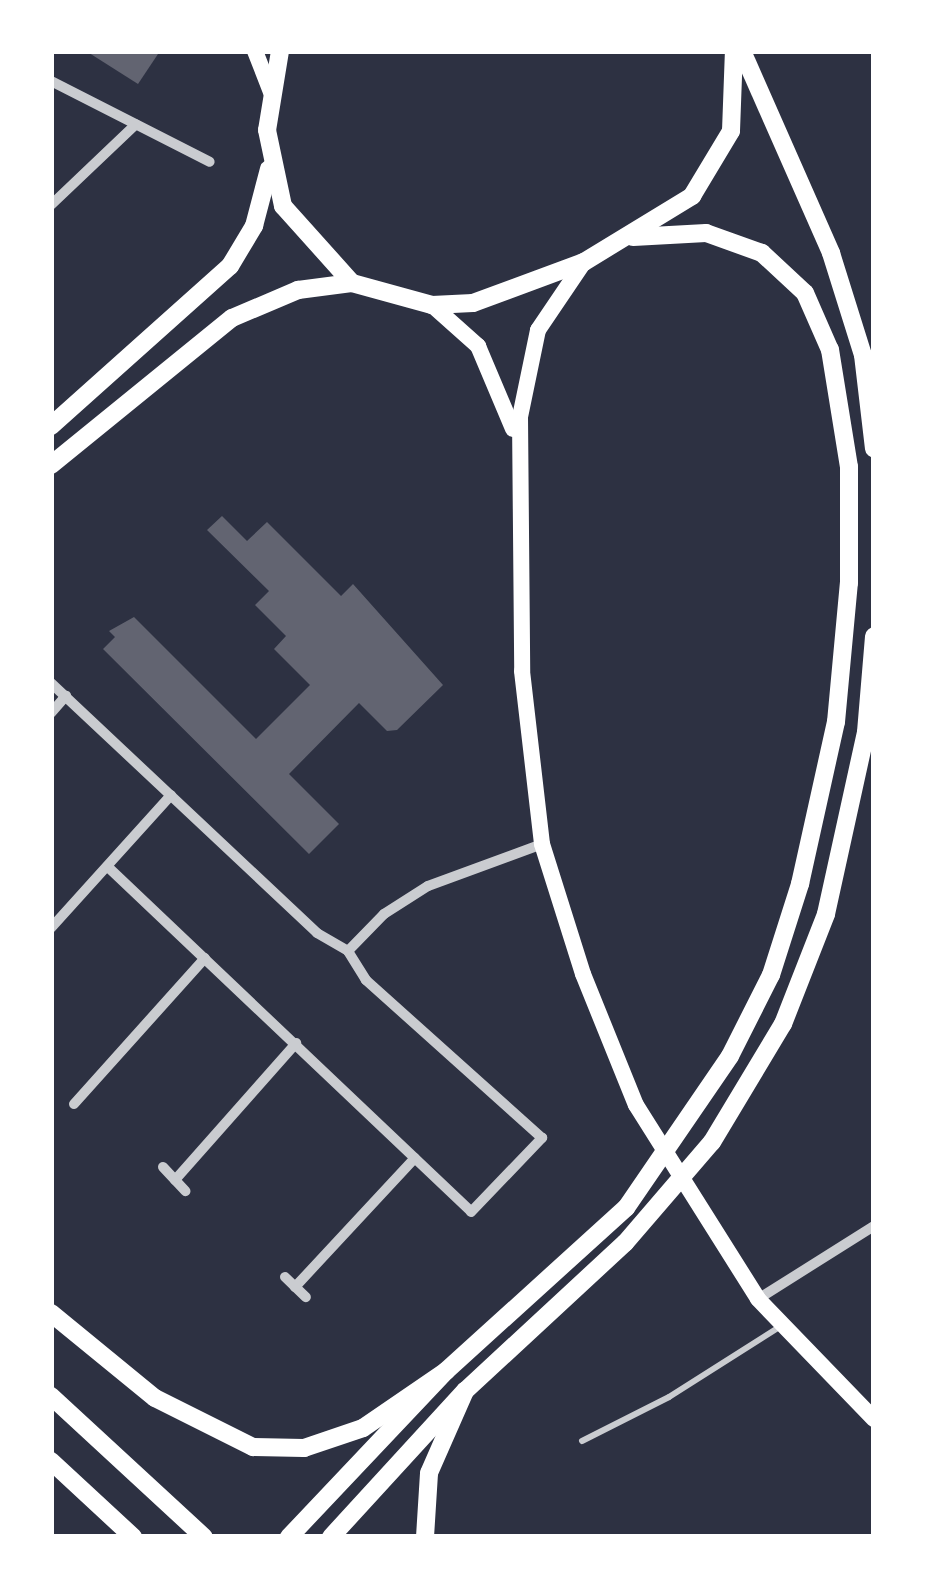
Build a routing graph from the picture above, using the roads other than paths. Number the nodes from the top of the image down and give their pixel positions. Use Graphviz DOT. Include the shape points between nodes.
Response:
graph roads {
  1 [pos="255,51"];
  2 [pos="280,51"];
  3 [pos="738,51"];
  4 [pos="51,81"];
  5 [pos="271,92"];
  6 [pos="136,124"];
  7 [pos="210,162"];
  8 [pos="271,164"];
  9 [pos="51,205"];
  10 [pos="633,237"];
  11 [pos="584,262"];
  12 [pos="352,283"];
  13 [pos="432,305"];
  14 [pos="56,419"];
  15 [pos="518,448"];
  16 [pos="874,448"];
  17 [pos="51,465"];
  18 [pos="874,636"];
  19 [pos="51,683"];
  20 [pos="66,696"];
  21 [pos="51,713"];
  22 [pos="170,795"];
  23 [pos="542,844"];
  24 [pos="109,868"];
  25 [pos="51,928"];
  26 [pos="348,951"];
  27 [pos="205,958"];
  28 [pos="296,1043"];
  29 [pos="74,1104"];
  30 [pos="415,1158"];
  31 [pos="163,1167"];
  32 [pos="175,1180"];
  33 [pos="185,1191"];
  34 [pos="874,1226"];
  35 [pos="285,1277"];
  36 [pos="296,1287"];
  37 [pos="306,1297"];
  38 [pos="758,1299"];
  39 [pos="51,1313"];
  40 [pos="781,1325"];
  41 [pos="446,1371"];
  42 [pos="465,1391"];
  43 [pos="51,1396"];
  44 [pos="874,1419"];
  45 [pos="582,1441"];
  46 [pos="51,1461"];
  47 [pos="133,1537"];
  48 [pos="205,1537"];
  49 [pos="289,1537"];
  50 [pos="331,1537"];
  51 [pos="425,1537"];
  1 -- 5 [label="main road"];
  2 -- 5 [label="highway"];
  3 -- 10 [label="highway" via="731,131 714,171"];
  3 -- 16 [label="highway" via="831,253 862,355"];
  4 -- 6 [label="street"];
  5 -- 8 [label="highway"];
  6 -- 7 [label="street"];
  6 -- 9 [label="street"];
  8 -- 12 [label="highway" via="299,232"];
  8 -- 14 [label="highway" via="254,226 230,266"];
  10 -- 11 [label="highway"];
  10 -- 41 [label="highway" via="685,230 743,243 792,278 824,328 843,417 851,518 836,722 771,976 730,1056 626,1208"];
  11 -- 13 [label="highway" via="473,303"];
  11 -- 15 [label="main road" via="531,347"];
  12 -- 13 [label="highway"];
  12 -- 17 [label="highway" via="298,290 232,318"];
  13 -- 15 [label="main road" via="467,333 496,374"];
  15 -- 23 [label="main road" via="522,671"];
  18 -- 42 [label="highway" via="866,732 826,914 783,1024 712,1142 625,1243"];
  19 -- 20 [label="street"];
  20 -- 21 [label="street"];
  20 -- 22 [label="street"];
  22 -- 24 [label="street"];
  22 -- 26 [label="street" via="317,933"];
  23 -- 26 [label="street" via="428,886 384,914"];
  23 -- 38 [label="main road" via="636,1105"];
  24 -- 25 [label="street"];
  24 -- 27 [label="street"];
  26 -- 30 [label="street" via="367,980 542,1138 471,1212"];
  27 -- 28 [label="street"];
  27 -- 29 [label="street"];
  28 -- 30 [label="street"];
  28 -- 32 [label="street"];
  30 -- 36 [label="street"];
  31 -- 32 [label="street"];
  32 -- 33 [label="street"];
  34 -- 38 [label="street"];
  35 -- 36 [label="street"];
  36 -- 37 [label="street"];
  38 -- 40 [label="main road"];
  39 -- 41 [label="highway" via="155,1398 253,1447 304,1448 363,1428"];
  40 -- 44 [label="main road"];
  40 -- 45 [label="lane"];
  41 -- 49 [label="highway"];
  42 -- 50 [label="highway"];
  42 -- 51 [label="highway" via="429,1473"];
  43 -- 48 [label="highway"];
  46 -- 47 [label="highway"];
}
